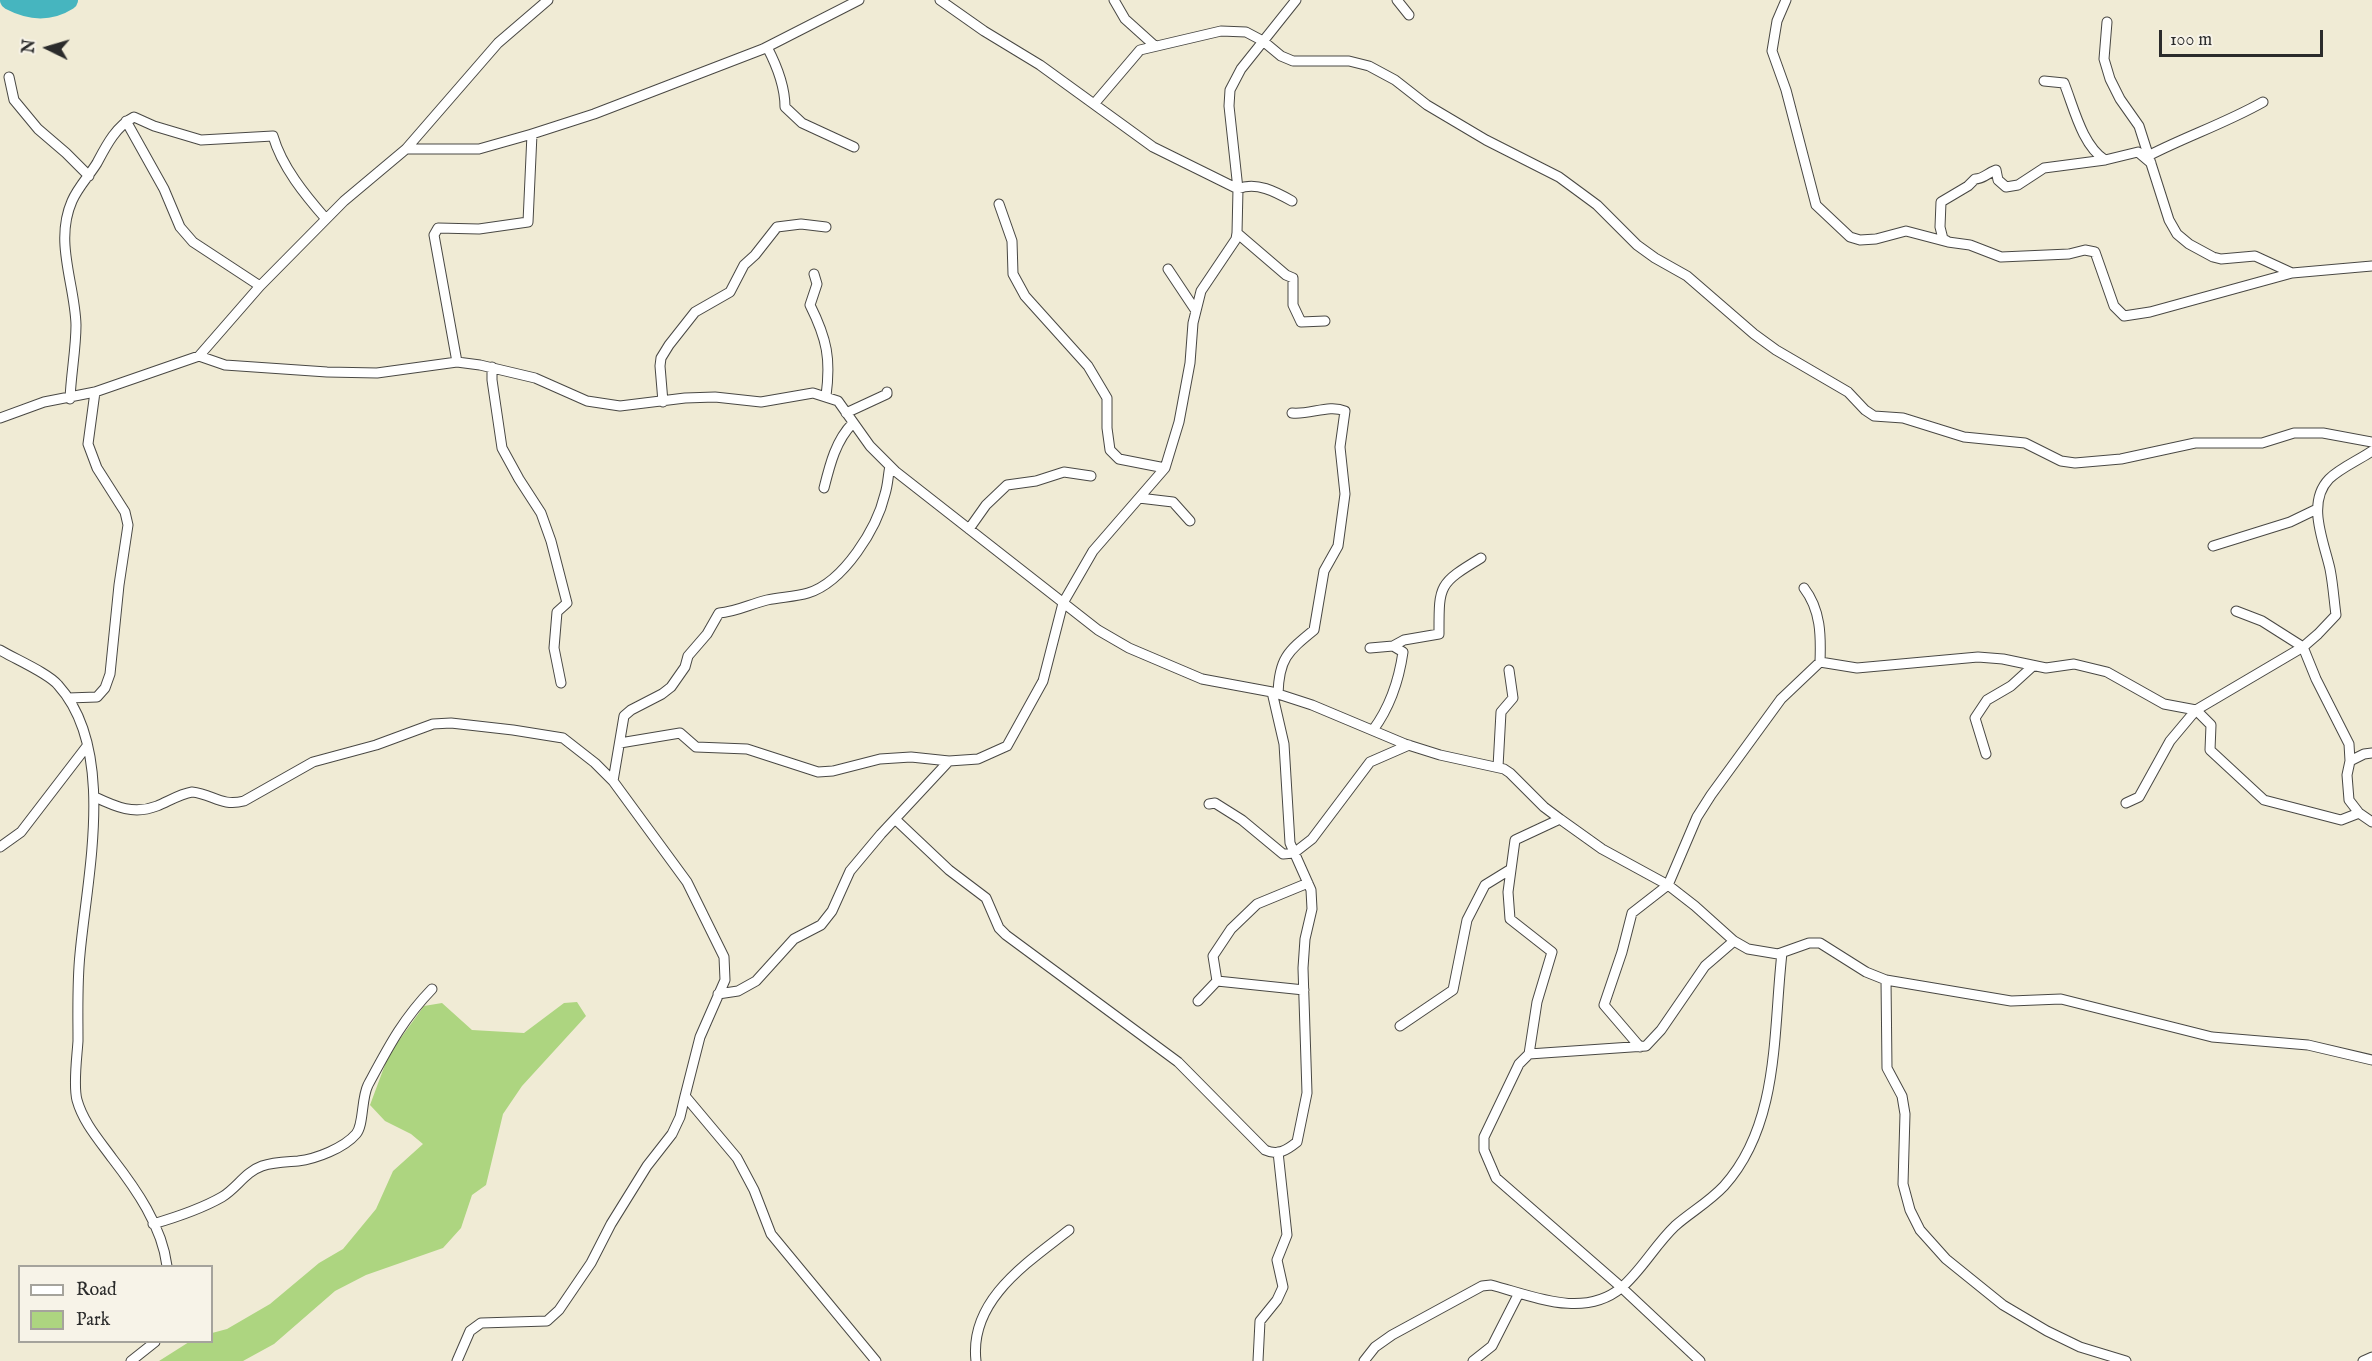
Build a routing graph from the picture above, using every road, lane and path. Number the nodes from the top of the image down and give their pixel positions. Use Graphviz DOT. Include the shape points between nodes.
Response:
graph roads {
  1 [pos="548,0"];
  2 [pos="859,0"];
  3 [pos="940,0"];
  4 [pos="1114,0"];
  5 [pos="1296,0"];
  6 [pos="1397,0"];
  7 [pos="1786,0"];
  8 [pos="1409,15"];
  9 [pos="2107,22"];
  10 [pos="1263,40"];
  11 [pos="1155,46"];
  12 [pos="766,47"];
  13 [pos="9,76"];
  14 [pos="2044,81"];
  15 [pos="2263,102"];
  16 [pos="1094,104"];
  17 [pos="126,121"];
  18 [pos="532,134"];
  19 [pos="854,147"];
  20 [pos="406,149"];
  21 [pos="2105,160"];
  22 [pos="2151,160"];
  23 [pos="89,176"];
  24 [pos="1238,189"];
  25 [pos="1292,201"];
  26 [pos="999,204"];
  27 [pos="326,219"];
  28 [pos="826,227"];
  29 [pos="1940,228"];
  30 [pos="1237,233"];
  31 [pos="1928,237"];
  32 [pos="1948,242"];
  33 [pos="2372,266"];
  34 [pos="1168,269"];
  35 [pos="2292,273"];
  36 [pos="814,274"];
  37 [pos="260,286"];
  38 [pos="1196,311"];
  39 [pos="1325,321"];
  40 [pos="199,356"];
  41 [pos="457,362"];
  42 [pos="492,367"];
  43 [pos="95,392"];
  44 [pos="887,392"];
  45 [pos="826,396"];
  46 [pos="70,399"];
  47 [pos="663,402"];
  48 [pos="846,413"];
  49 [pos="1292,413"];
  50 [pos="0,418"];
  51 [pos="853,423"];
  52 [pos="2372,442"];
  53 [pos="2372,451"];
  54 [pos="890,466"];
  55 [pos="1165,468"];
  56 [pos="1091,476"];
  57 [pos="824,488"];
  58 [pos="1139,498"];
  59 [pos="2317,509"];
  60 [pos="1190,521"];
  61 [pos="969,529"];
  62 [pos="2213,546"];
  63 [pos="1481,558"];
  64 [pos="1804,588"];
  65 [pos="1063,603"];
  66 [pos="2236,611"];
  67 [pos="1393,646"];
  68 [pos="2303,647"];
  69 [pos="1370,648"];
  70 [pos="0,650"];
  71 [pos="1820,662"];
  72 [pos="2032,666"];
  73 [pos="1509,670"];
  74 [pos="561,683"];
  75 [pos="1275,693"];
  76 [pos="68,698"];
  77 [pos="2196,710"];
  78 [pos="1373,730"];
  79 [pos="620,743"];
  80 [pos="1409,745"];
  81 [pos="87,746"];
  82 [pos="2372,753"];
  83 [pos="1986,754"];
  84 [pos="949,761"];
  85 [pos="2350,761"];
  86 [pos="1498,766"];
  87 [pos="613,781"];
  88 [pos="95,797"];
  89 [pos="2126,802"];
  90 [pos="1209,804"];
  91 [pos="2359,813"];
  92 [pos="895,819"];
  93 [pos="1560,819"];
  94 [pos="2372,822"];
  95 [pos="0,847"];
  96 [pos="1294,853"];
  97 [pos="1511,869"];
  98 [pos="1308,883"];
  99 [pos="1668,885"];
  100 [pos="1734,941"];
  101 [pos="1782,953"];
  102 [pos="1886,980"];
  103 [pos="1217,981"];
  104 [pos="432,989"];
  105 [pos="1304,990"];
  106 [pos="718,994"];
  107 [pos="1198,1001"];
  108 [pos="1400,1026"];
  109 [pos="1640,1047"];
  110 [pos="1529,1054"];
  111 [pos="2372,1060"];
  112 [pos="684,1096"];
  113 [pos="1278,1152"];
  114 [pos="153,1224"];
  115 [pos="1069,1230"];
  116 [pos="166,1265"];
  117 [pos="1621,1287"];
  118 [pos="1519,1293"];
  119 [pos="153,1343"];
  120 [pos="2372,1357"];
  121 [pos="131,1361"];
  122 [pos="457,1361"];
  123 [pos="876,1361"];
  124 [pos="976,1361"];
  125 [pos="1258,1361"];
  126 [pos="1364,1361"];
  127 [pos="1473,1361"];
  128 [pos="1700,1361"];
  129 [pos="2126,1361"];
  130 [pos="2363,1361"];
  1 -- 20 [label="street" via="498,43"];
  2 -- 12 [label="street"];
  3 -- 16 [label="street"];
  4 -- 11 [label="street" via="1125,19"];
  5 -- 10 [label="street"];
  6 -- 8 [label="street"];
  7 -- 31 [label="street" via="1777,21 1772,51 1816,205 1850,237 1860,240 1906,231"];
  9 -- 22 [label="street" via="2104,59 2110,79 2139,126"];
  10 -- 11 [label="street" via="1246,32 1221,31"];
  10 -- 24 [label="street" via="1240,69 1230,90"];
  10 -- 52 [label="street" via="1293,62 1348,61 1369,66 1427,105 1559,177 1597,205 1637,245 1687,276 1754,334 1848,392 1874,416 1904,418 1964,437 2025,443 2061,461 2075,463 2121,459 2195,443 2262,443 2294,433"];
  11 -- 16 [label="street" via="1140,50"];
  12 -- 18 [label="street"];
  12 -- 19 [label="street" via="785,94 785,107 802,123"];
  13 -- 23 [label="street" via="14,100 38,129"];
  14 -- 21 [label="street" via="2064,83 2089,145"];
  15 -- 22 [label="street" via="2238,117 2180,140"];
  16 -- 24 [label="street" via="1153,147"];
  17 -- 23 [label="street"];
  17 -- 27 [label="street" via="134,117 201,140 273,136 278,152 305,195"];
  17 -- 37 [label="street" via="184,233"];
  18 -- 20 [label="street" via="479,149"];
  18 -- 41 [label="street" via="528,222 478,229 438,228 434,235"];
  20 -- 27 [label="street"];
  21 -- 22 [label="street" via="2138,152"];
  21 -- 29 [label="street" via="2044,168 2018,185 2006,187 1998,180 1996,170 1990,172 1941,202"];
  22 -- 35 [label="street" via="2169,220 2189,244 2221,259 2255,256"];
  23 -- 46 [label="street" via="70,204 66,227 64,253 76,324"];
  24 -- 25 [label="street" via="1247,185 1264,188"];
  24 -- 30 [label="street"];
  26 -- 55 [label="street" via="1012,241 1013,274 1025,296 1088,366 1107,398 1110,450 1119,459"];
  27 -- 37 [label="street"];
  28 -- 47 [label="street" via="777,227 744,265 730,292 695,312 661,358"];
  29 -- 31 [label="street"];
  29 -- 32 [label="street"];
  30 -- 38 [label="street" via="1200,291"];
  30 -- 39 [label="street" via="1293,278 1293,305 1301,322"];
  31 -- 32 [label="street"];
  32 -- 35 [label="street" via="1970,245 2001,257 2095,252 2114,306 2124,316"];
  33 -- 35 [label="street"];
  34 -- 38 [label="street"];
  36 -- 45 [label="street" via="816,284 810,305 827,345"];
  37 -- 40 [label="street"];
  38 -- 55 [label="street" via="1179,422"];
  40 -- 41 [label="street" via="225,365 377,373"];
  40 -- 43 [label="street"];
  41 -- 42 [label="street"];
  42 -- 47 [label="street" via="535,378 597,404"];
  42 -- 74 [label="street" via="502,448 541,513 563,581 567,603 557,612 554,648"];
  43 -- 46 [label="street"];
  43 -- 76 [label="street" via="88,444 97,468 125,512 128,538 105,688 97,697"];
  44 -- 48 [label="street"];
  45 -- 47 [label="street" via="813,393 760,402 715,397"];
  45 -- 48 [label="street" via="838,401"];
  46 -- 50 [label="street" via="44,402"];
  48 -- 51 [label="street"];
  49 -- 75 [label="street" via="1336,407 1345,411 1340,447 1345,494 1338,546 1323,571 1314,630 1283,659"];
  51 -- 54 [label="street"];
  51 -- 57 [label="street" via="835,450"];
  53 -- 59 [label="street" via="2329,479"];
  54 -- 61 [label="street"];
  54 -- 79 [label="street" via="885,494 867,537 833,579 809,593 762,601 734,613 719,613 671,687 624,716"];
  55 -- 58 [label="street"];
  56 -- 61 [label="street" via="1064,472 1007,485"];
  58 -- 60 [label="street" via="1173,502"];
  58 -- 65 [label="street" via="1093,551"];
  59 -- 62 [label="street" via="2290,522"];
  59 -- 68 [label="street" via="2336,615"];
  61 -- 65 [label="street"];
  63 -- 67 [label="street" via="1443,585 1439,634 1404,640"];
  64 -- 71 [label="street" via="1819,621"];
  65 -- 75 [label="street" via="1130,648 1202,679"];
  65 -- 84 [label="street" via="1043,681 1007,746 978,759"];
  66 -- 68 [label="street" via="2262,621"];
  67 -- 69 [label="street"];
  67 -- 78 [label="street" via="1403,652 1399,678 1385,714"];
  68 -- 77 [label="street"];
  68 -- 85 [label="street" via="2349,744"];
  70 -- 76 [label="street" via="50,678"];
  71 -- 72 [label="street" via="1857,668 1978,657"];
  71 -- 99 [label="street" via="1781,699 1711,795 1697,817"];
  72 -- 77 [label="street" via="2074,664 2107,672 2164,704"];
  72 -- 83 [label="street" via="2011,686 1987,700 1975,718"];
  73 -- 86 [label="street" via="1513,698 1501,712"];
  75 -- 78 [label="street"];
  75 -- 96 [label="street" via="1284,744 1288,830"];
  76 -- 81 [label="street" via="80,720"];
  77 -- 89 [label="street" via="2170,741 2139,797"];
  77 -- 91 [label="street" via="2211,724 2210,750 2264,800 2341,820"];
  78 -- 80 [label="street"];
  79 -- 84 [label="street" via="680,733 696,747 747,749 818,772 880,759"];
  79 -- 87 [label="street"];
  80 -- 86 [label="street"];
  80 -- 96 [label="street" via="1370,762 1312,839"];
  81 -- 88 [label="street"];
  81 -- 95 [label="street" via="21,832"];
  82 -- 85 [label="street"];
  84 -- 92 [label="street"];
  85 -- 91 [label="street" via="2347,794"];
  86 -- 93 [label="street" via="1510,772"];
  87 -- 88 [label="street" via="560,737 442,723 313,762 233,804 192,792 144,810 130,810"];
  87 -- 106 [label="street" via="687,882 724,957 725,980"];
  88 -- 114 [label="street" via="80,956 76,1099 89,1128 131,1183"];
  90 -- 96 [label="street" via="1215,803 1242,820 1283,854"];
  91 -- 94 [label="street"];
  92 -- 106 [label="street" via="850,871 832,911 821,925 794,939 756,981 738,991"];
  92 -- 113 [label="street" via="949,870 986,898 999,928 1178,1062 1265,1150"];
  93 -- 97 [label="street" via="1515,840"];
  93 -- 99 [label="street" via="1602,849"];
  96 -- 98 [label="street"];
  97 -- 108 [label="street" via="1485,885 1467,920 1454,990"];
  97 -- 110 [label="street" via="1510,919 1552,952 1537,1002"];
  98 -- 103 [label="street" via="1257,904 1231,929 1213,956"];
  98 -- 105 [label="street" via="1312,909 1305,939"];
  99 -- 100 [label="street"];
  99 -- 109 [label="street" via="1632,912 1604,1005"];
  100 -- 101 [label="street" via="1761,952"];
  100 -- 109 [label="street" via="1705,966 1660,1030 1646,1046"];
  101 -- 102 [label="street" via="1820,943"];
  101 -- 117 [label="street" via="1772,1066 1753,1144 1726,1184 1675,1227"];
  102 -- 111 [label="street" via="2011,1001 2061,999 2212,1037 2308,1045"];
  102 -- 129 [label="street" via="1887,1068 1904,1105 1903,1184 1920,1230 1946,1259 2003,1305 2080,1347"];
  103 -- 105 [label="street"];
  103 -- 107 [label="street"];
  104 -- 114 [label="street" via="396,1031 364,1094 360,1125 354,1136 311,1158 263,1166 244,1176 222,1197"];
  105 -- 113 [label="street" via="1307,1093 1297,1142 1285,1152"];
  106 -- 112 [label="street" via="700,1037"];
  109 -- 110 [label="street"];
  110 -- 117 [label="street" via="1519,1064 1484,1137 1487,1161 1496,1178"];
  112 -- 122 [label="street" via="672,1134 647,1167 559,1310 547,1321 481,1323 470,1331"];
  112 -- 123 [label="street" via="737,1158 771,1234"];
  113 -- 125 [label="street" via="1287,1235 1277,1260 1284,1287 1260,1321"];
  114 -- 116 [label="street"];
  115 -- 124 [label="street" via="1009,1278 985,1310 974,1344"];
  117 -- 118 [label="street" via="1600,1300 1578,1305"];
  117 -- 128 [label="street"];
  118 -- 126 [label="street" via="1482,1286 1392,1335"];
  118 -- 127 [label="street" via="1492,1346"];
  119 -- 121 [label="street"];
  120 -- 130 [label="street"];
}
